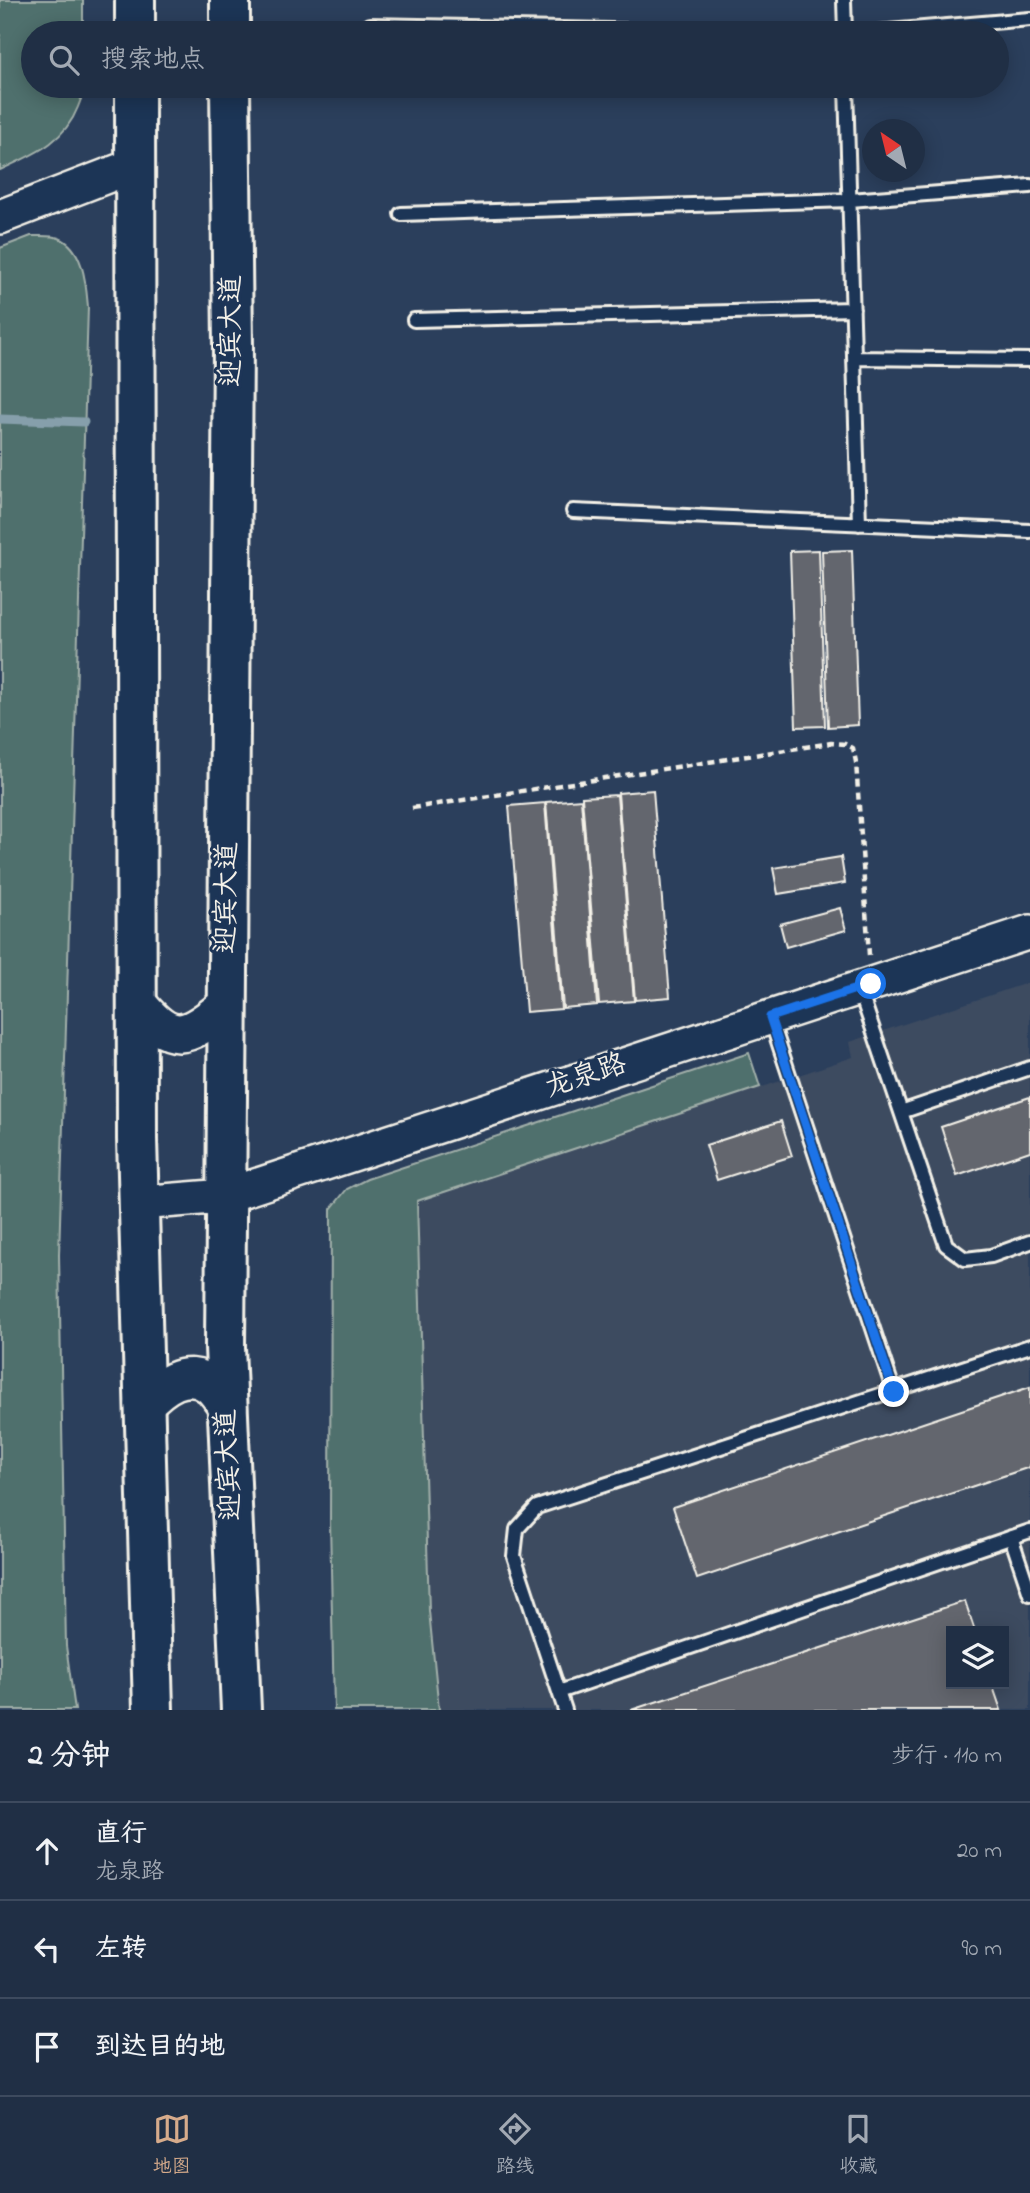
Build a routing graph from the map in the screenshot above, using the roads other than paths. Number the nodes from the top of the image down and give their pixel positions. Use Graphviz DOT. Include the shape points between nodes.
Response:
graph roads {
  1 [pos="135,0"];
  2 [pos="230,0"];
  3 [pos="844,0"];
  4 [pos="1030,19"];
  5 [pos="135,21"];
  6 [pos="230,21"];
  7 [pos="845,21"];
  8 [pos="1006,21"];
  9 [pos="135,98"];
  10 [pos="230,98"];
  11 [pos="846,98"];
  12 [pos="135,165"];
  13 [pos="1030,186"];
  14 [pos="850,200"];
  15 [pos="401,214"];
  16 [pos="0,217"];
  17 [pos="853,309"];
  18 [pos="414,320"];
  19 [pos="854,358"];
  20 [pos="1030,360"];
  21 [pos="573,511"];
  22 [pos="859,524"];
  23 [pos="1030,531"];
  24 [pos="1030,932"];
  25 [pos="865,986"];
  26 [pos="137,1003"];
  27 [pos="226,1006"];
  28 [pos="770,1017"];
  29 [pos="1030,1069"];
  30 [pos="901,1112"];
  31 [pos="225,1196"];
  32 [pos="139,1203"];
  33 [pos="1030,1242"];
  34 [pos="1030,1346"];
  35 [pos="894,1392"];
  36 [pos="144,1405"];
  37 [pos="228,1406"];
  38 [pos="1030,1531"];
  39 [pos="1011,1537"];
  40 [pos="1030,1594"];
  41 [pos="559,1692"];
  42 [pos="153,1710"];
  43 [pos="241,1710"];
  44 [pos="565,1710"];
  1 -- 5 [label="highway"];
  2 -- 6 [label="highway"];
  3 -- 7 [label="lane"];
  4 -- 8 [label="lane"];
  9 -- 12 [label="highway"];
  10 -- 27 [label="highway, 迎宾大道" via="233,360"];
  11 -- 14 [label="lane"];
  12 -- 16 [label="street"];
  12 -- 26 [label="highway"];
  13 -- 14 [label="lane"];
  14 -- 15 [label="lane"];
  14 -- 17 [label="lane"];
  17 -- 18 [label="lane"];
  17 -- 19 [label="lane"];
  19 -- 20 [label="lane"];
  19 -- 22 [label="lane"];
  21 -- 22 [label="lane"];
  22 -- 23 [label="lane"];
  24 -- 25 [label="street, 龙泉路"];
  25 -- 28 [label="street, 龙泉路"];
  25 -- 30 [label="lane"];
  26 -- 27 [label="main road" via="153,1023 170,1033 190,1033"];
  26 -- 32 [label="highway"];
  27 -- 31 [label="highway, 迎宾大道"];
  28 -- 31 [label="street, 龙泉路"];
  28 -- 35 [label="lane"];
  29 -- 30 [label="lane"];
  30 -- 33 [label="lane" via="946,1245 965,1259 991,1256"];
  31 -- 32 [label="street, 龙泉路"];
  31 -- 37 [label="highway, 迎宾大道"];
  32 -- 36 [label="highway"];
  34 -- 35 [label="lane"];
  35 -- 41 [label="lane" via="537,1507 517,1529 514,1556"];
  36 -- 37 [label="main road" via="177,1379 197,1378 211,1385"];
  36 -- 42 [label="highway"];
  37 -- 43 [label="highway, 迎宾大道"];
  38 -- 39 [label="lane"];
  39 -- 40 [label="lane"];
  39 -- 41 [label="lane"];
  41 -- 44 [label="lane"];
}
